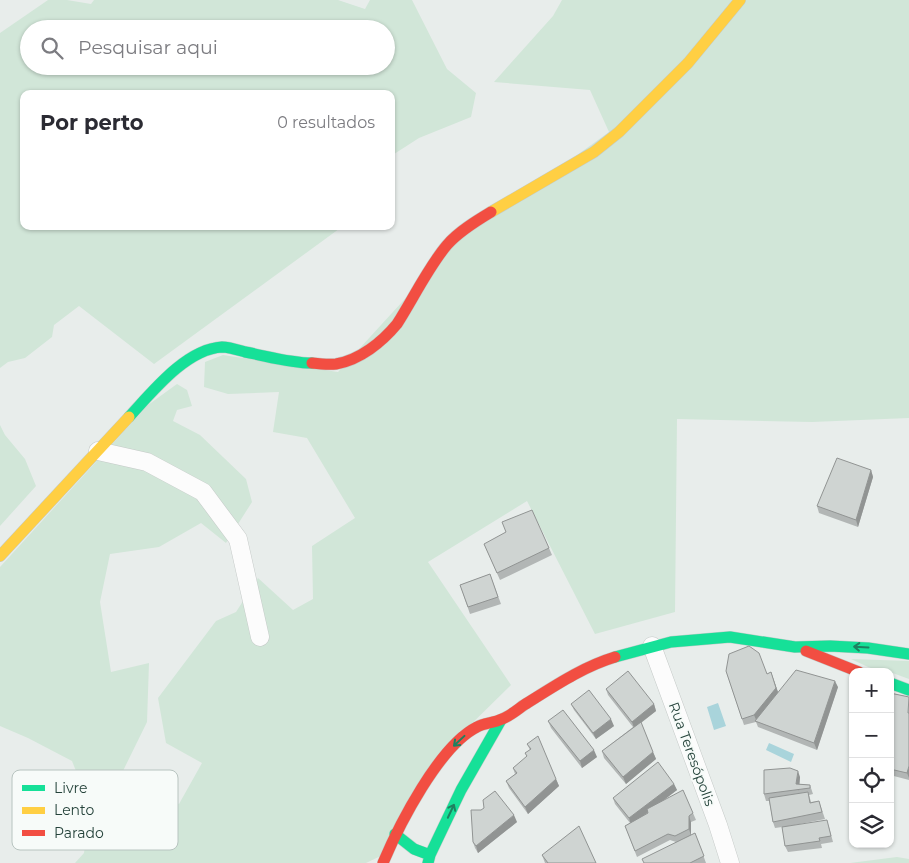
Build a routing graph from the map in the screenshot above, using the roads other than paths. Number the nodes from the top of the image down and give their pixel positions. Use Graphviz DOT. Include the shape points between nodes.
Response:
graph roads {
  1 [pos="740,0"];
  2 [pos="98,451"];
  3 [pos="0,556"];
  4 [pos="260,637"];
  5 [pos="652,646"];
  6 [pos="795,647"];
  7 [pos="909,654"];
  8 [pos="849,668"];
  9 [pos="894,684"];
  10 [pos="909,690"];
  11 [pos="501,720"];
  12 [pos="394,834"];
  13 [pos="434,860"];
  14 [pos="383,863"];
  15 [pos="730,863"];
  1 -- 2 [label="street" via="688,63 619,132 594,152 478,220 448,243 397,324 366,352 335,364 299,363 223,347 204,351 185,362 160,384"];
  2 -- 3 [label="street"];
  2 -- 4 [label="street" via="147,462 203,492 238,539"];
  5 -- 6 [label="street" via="730,637"];
  5 -- 11 [label="street" via="600,662"];
  5 -- 15 [label="street, Rua Teresópolis"];
  7 -- 6 [label="street, one-way" via="868,648"];
  6 -- 8 [label="street"];
  9 -- 10 [label="street"];
  11 -- 12 [label="street, one-way" via="477,727 450,750 422,787"];
  13 -- 11 [label="street, one-way" via="467,777"];
  12 -- 13 [label="street"];
  12 -- 14 [label="street"];
}
